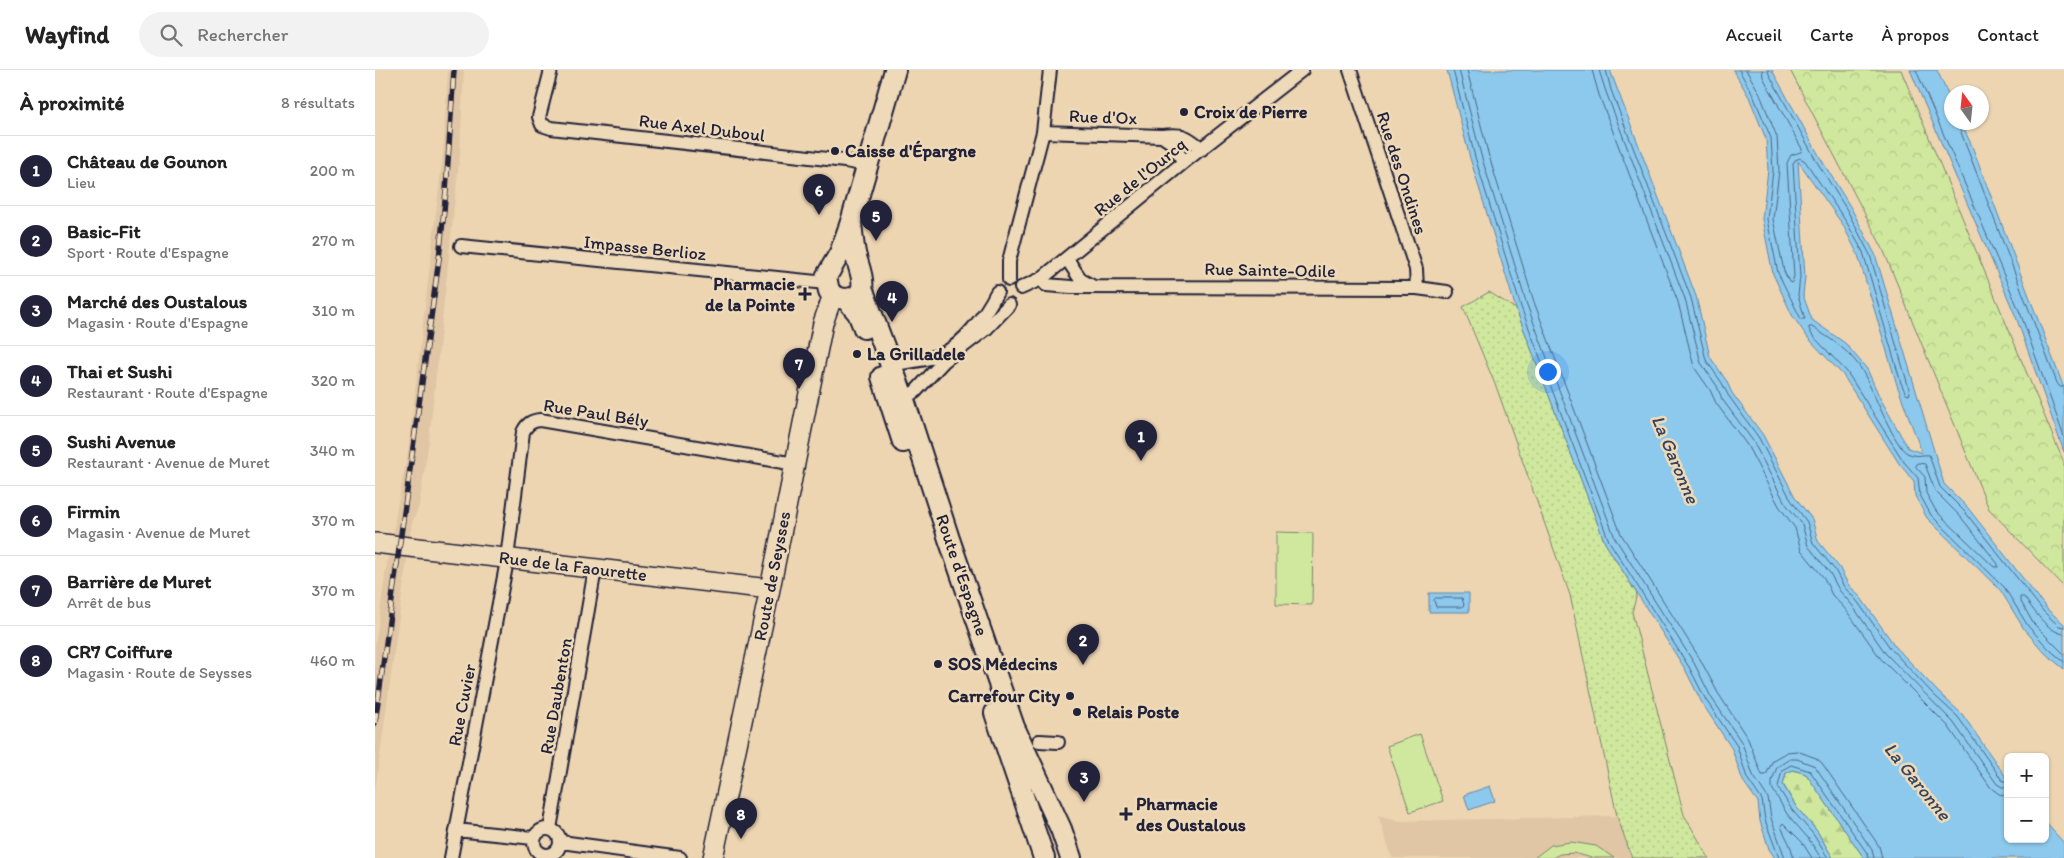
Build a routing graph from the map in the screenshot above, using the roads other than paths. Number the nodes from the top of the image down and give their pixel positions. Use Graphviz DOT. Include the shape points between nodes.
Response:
graph roads {
  1 [pos="551,70"];
  2 [pos="895,70"];
  3 [pos="1050,70"];
  4 [pos="1302,70"];
  5 [pos="1350,70"];
  6 [pos="1043,132"];
  7 [pos="1162,136"];
  8 [pos="1202,149"];
  9 [pos="1184,162"];
  10 [pos="867,165"];
  11 [pos="851,222"];
  12 [pos="461,246"];
  13 [pos="1067,259"];
  14 [pos="1041,279"];
  15 [pos="1009,280"];
  16 [pos="1092,286"];
  17 [pos="845,287"];
  18 [pos="1021,288"];
  19 [pos="1417,288"];
  20 [pos="997,292"];
  21 [pos="1447,292"];
  22 [pos="1009,305"];
  23 [pos="886,369"];
  24 [pos="896,396"];
  25 [pos="795,464"];
  26 [pos="375,543"];
  27 [pos="507,559"];
  28 [pos="595,569"];
  29 [pos="770,589"];
  30 [pos="1039,741"];
  31 [pos="1058,742"];
  32 [pos="550,829"];
  33 [pos="456,830"];
  34 [pos="533,838"];
  35 [pos="561,842"];
  36 [pos="543,857"];
  37 [pos="451,858"];
  38 [pos="680,858"];
  39 [pos="713,858"];
  40 [pos="1044,858"];
  41 [pos="1071,858"];
  1 -- 10 [label="street, Rue Axel Duboul" via="539,117 542,125 551,128"];
  2 -- 10 [label="main road"];
  3 -- 6 [label="street"];
  4 -- 8 [label="street, Rue de l'Ourcq"];
  5 -- 19 [label="street, Rue des Ondines" via="1416,269"];
  6 -- 7 [label="street, Rue d'Ox"];
  6 -- 15 [label="street" via="1009,261"];
  7 -- 8 [label="street, Rue d'Ox" via="1180,134"];
  7 -- 9 [label="street, Rue d'Ox" via="1171,142"];
  8 -- 9 [label="street, Rue de l'Ourcq"];
  9 -- 13 [label="street, Rue de l'Ourcq"];
  10 -- 11 [label="main road"];
  11 -- 17 [label="main road, Route d'Espagne" via="853,243"];
  11 -- 17 [label="main road" via="835,264 848,262"];
  12 -- 17 [label="street, Impasse Berlioz"];
  13 -- 14 [label="street, Rue de l'Ourcq"];
  13 -- 16 [label="street" via="1081,280"];
  14 -- 16 [label="street, Rue Sainte-Odile" via="1047,285"];
  14 -- 18 [label="street, Rue de l'Ourcq"];
  15 -- 18 [label="street" via="1014,280"];
  15 -- 20 [label="street" via="999,285"];
  16 -- 19 [label="street, Rue Sainte-Odile"];
  17 -- 23 [label="main road, Route d'Espagne"];
  17 -- 25 [label="main road, Route de Seysses" via="823,324"];
  18 -- 22 [label="street" via="1020,299"];
  19 -- 21 [label="street, Rue Sainte-Odile"];
  20 -- 22 [label="street" via="1002,302"];
  20 -- 23 [label="street" via="986,312 955,344 940,354"];
  22 -- 24 [label="street" via="986,329 944,361 915,392"];
  23 -- 24 [label="main road, Route d'Espagne"];
  24 -- 40 [label="main road, Route d'Espagne"];
  24 -- 41 [label="main road, Route d'Espagne" via="1014,727"];
  25 -- 27 [label="street, Rue Paul Bély" via="532,420 523,432"];
  25 -- 29 [label="main road, Route de Seysses"];
  26 -- 27 [label="main road, Rue de la Faourette"];
  27 -- 28 [label="main road, Rue de la Faourette"];
  27 -- 33 [label="street, Rue Cuvier"];
  28 -- 29 [label="main road, Rue de la Faourette"];
  28 -- 32 [label="street, Rue Daubenton"];
  29 -- 39 [label="main road, Route de Seysses"];
  30 -- 31 [label="street"];
  32 -- 34 [label="street" via="537,832"];
  32 -- 35 [label="street" via="558,834"];
  33 -- 34 [label="street"];
  33 -- 37 [label="street, Rue Cuvier"];
  34 -- 36 [label="street" via="534,849"];
  35 -- 36 [label="street" via="555,853"];
  35 -- 38 [label="street"];
}
